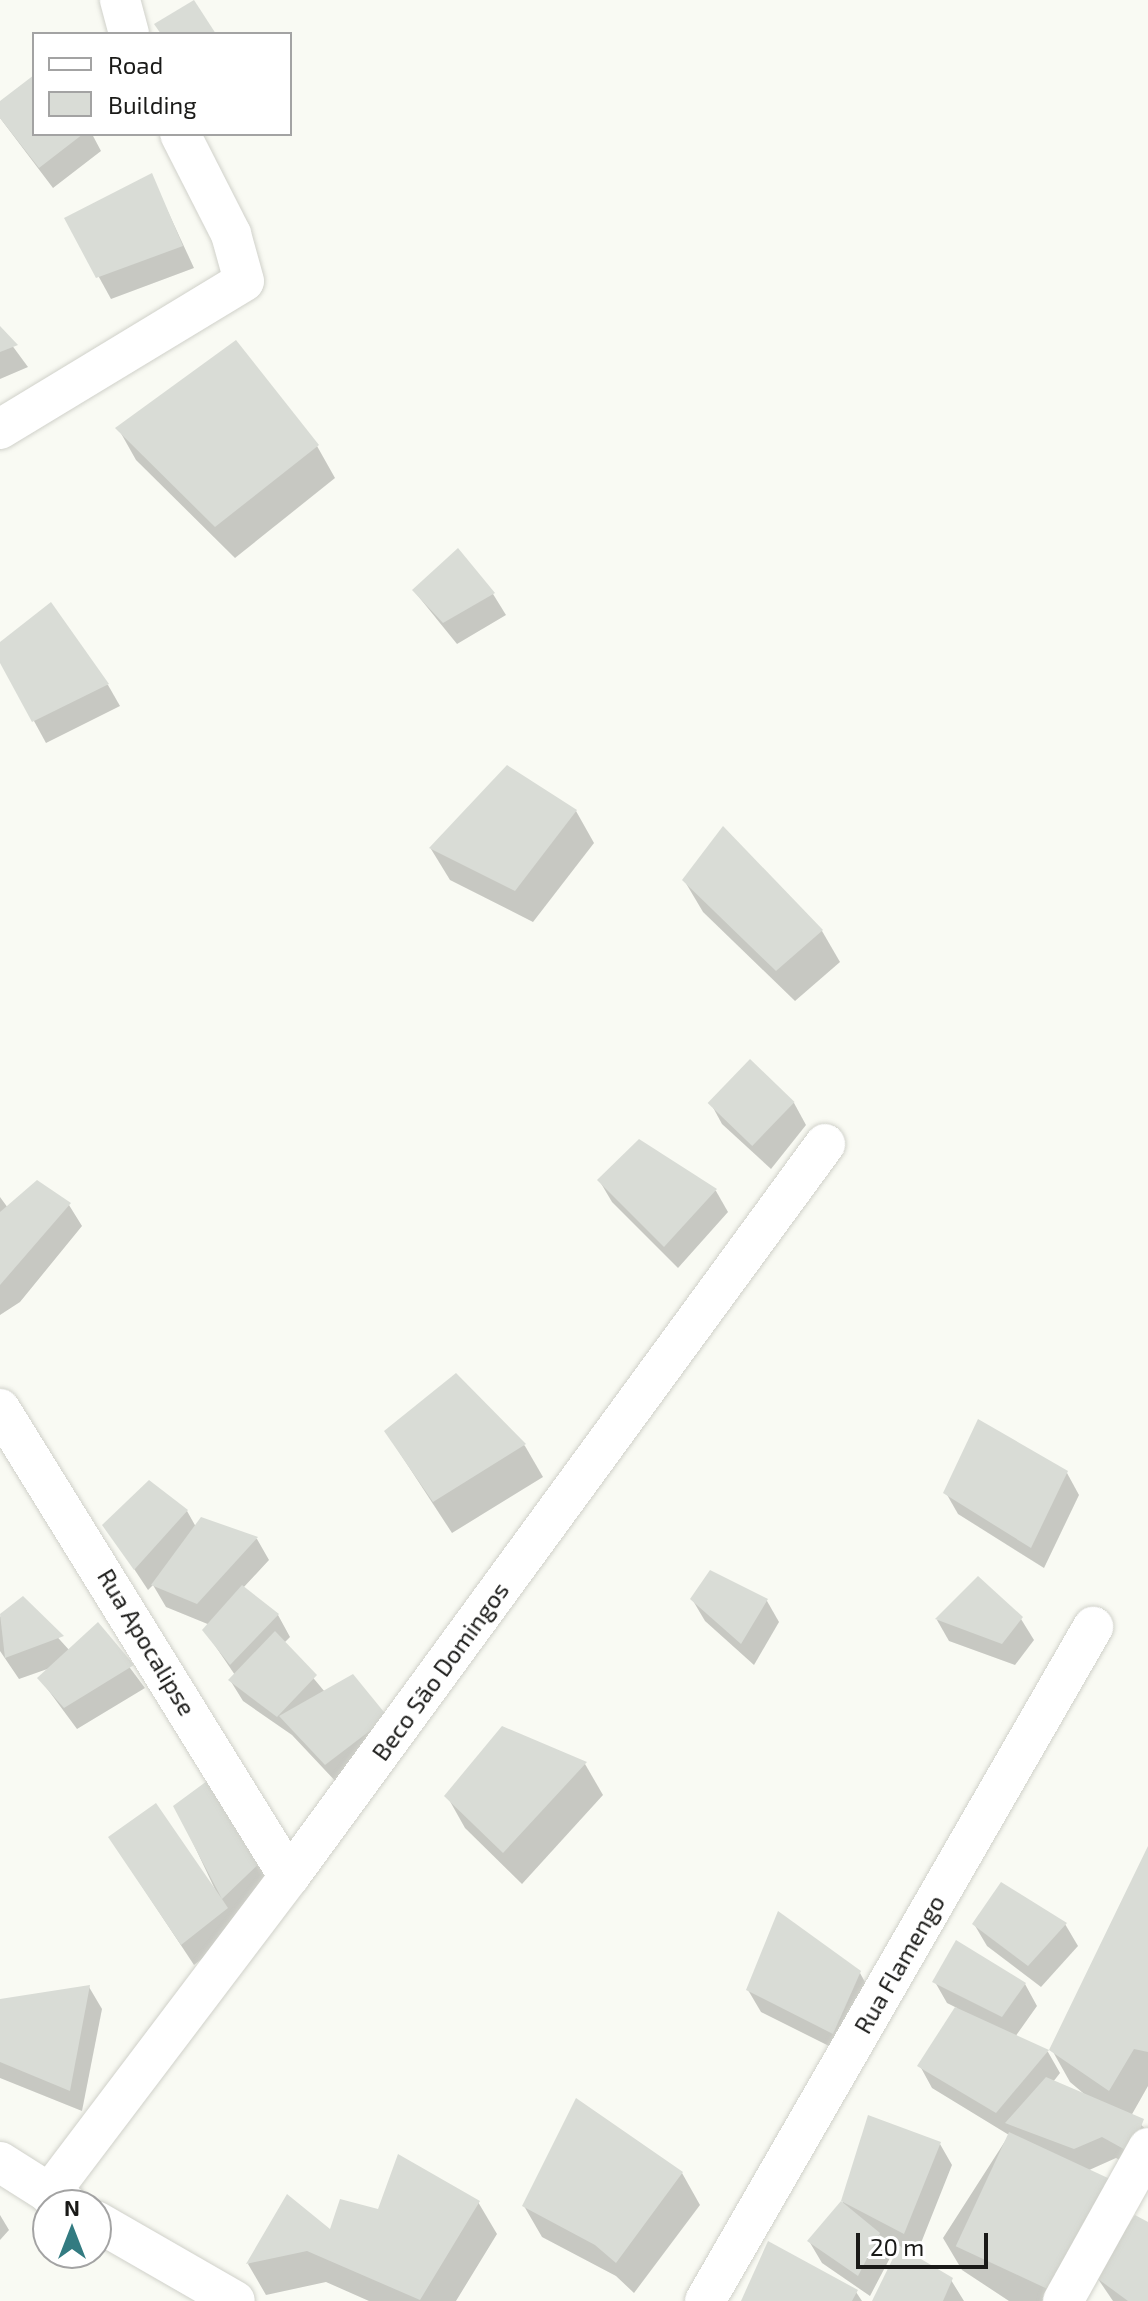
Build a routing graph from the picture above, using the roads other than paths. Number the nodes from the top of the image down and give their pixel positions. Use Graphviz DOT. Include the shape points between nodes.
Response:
graph roads {
  1 [pos="120,0"];
  2 [pos="128,32"];
  3 [pos="181,136"];
  4 [pos="0,429"];
  5 [pos="825,1144"];
  6 [pos="0,1409"];
  7 [pos="1093,1627"];
  8 [pos="289,1877"];
  9 [pos="1148,2148"];
  10 [pos="0,2162"];
  11 [pos="41,2189"];
  12 [pos="66,2189"];
  13 [pos="112,2230"];
  14 [pos="235,2301"];
  15 [pos="705,2301"];
  16 [pos="1063,2301"];
  1 -- 2 [label="street"];
  3 -- 4 [label="street" via="231,234 244,281"];
  5 -- 8 [label="street, Beco São Domingos"];
  6 -- 8 [label="street, Rua Apocalipse"];
  7 -- 15 [label="street, Rua Flamengo"];
  8 -- 12 [label="street, Beco São Domingos"];
  9 -- 16 [label="street"];
  10 -- 11 [label="street"];
  13 -- 14 [label="street"];
}
